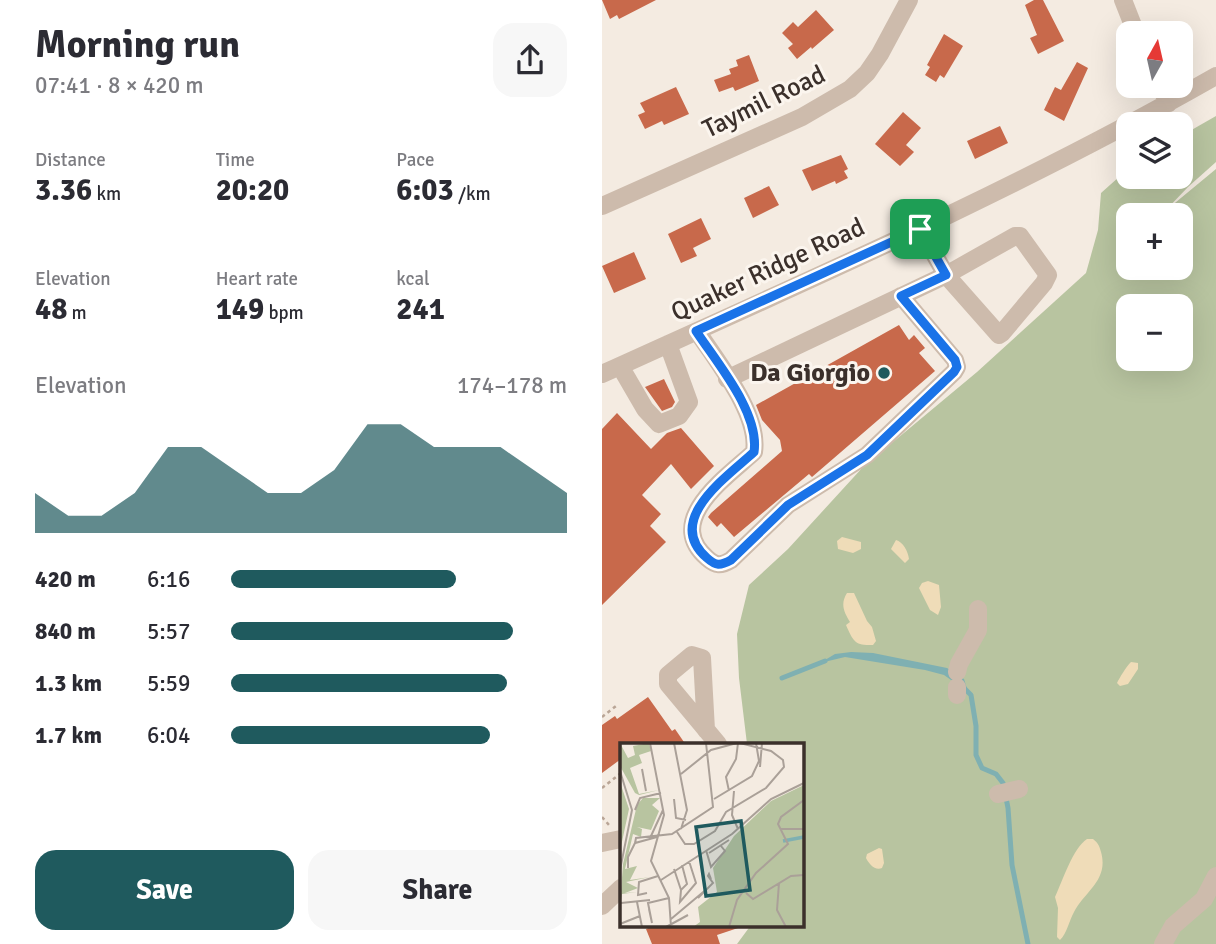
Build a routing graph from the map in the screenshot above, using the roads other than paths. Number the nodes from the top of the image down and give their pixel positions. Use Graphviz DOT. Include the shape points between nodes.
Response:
graph roads {
  1 [pos="909,0"];
  2 [pos="1123,0"];
  3 [pos="1131,21"];
  4 [pos="1216,76"];
  5 [pos="1166,98"];
  6 [pos="1169,103"];
  7 [pos="602,206"];
  8 [pos="920,229"];
  9 [pos="946,275"];
  10 [pos="901,296"];
  11 [pos="696,331"];
  12 [pos="668,344"];
  13 [pos="620,366"];
  14 [pos="602,374"];
  15 [pos="727,379"];
  16 [pos="978,609"];
  17 [pos="957,685"];
  18 [pos="706,730"];
  19 [pos="717,743"];
  20 [pos="1019,789"];
  21 [pos="998,794"];
  22 [pos="1216,876"];
  23 [pos="620,889"];
  24 [pos="602,906"];
  25 [pos="1163,944"];
  1 -- 7 [label="street, Taymil Road" via="880,54 850,89 802,117"];
  2 -- 3 [label="street"];
  4 -- 6 [label="street, Quaker Ridge Road"];
  5 -- 6 [label="street"];
  6 -- 8 [label="street, Quaker Ridge Road"];
  8 -- 9 [label="street"];
  8 -- 11 [label="street, Quaker Ridge Road"];
  9 -- 9 [label="street" via="999,335 1048,275 1020,236"];
  9 -- 10 [label="street"];
  10 -- 15 [label="street"];
  10 -- 15 [label="street" via="955,360 954,372 867,455 788,505 731,560 715,565 695,540 695,515 705,498 754,452 755,443 746,410"];
  11 -- 12 [label="street, Quaker Ridge Road"];
  11 -- 15 [label="street"];
  12 -- 13 [label="street, Quaker Ridge Road"];
  12 -- 13 [label="street" via="690,402 679,416 659,424"];
  13 -- 14 [label="street, Quaker Ridge Road"];
  16 -- 17 [label="street" via="978,630 959,664"];
  18 -- 19 [label="street"];
  20 -- 21 [label="street"];
  22 -- 25 [label="street" via="1204,899 1173,926"];
  23 -- 24 [label="street"];
}
